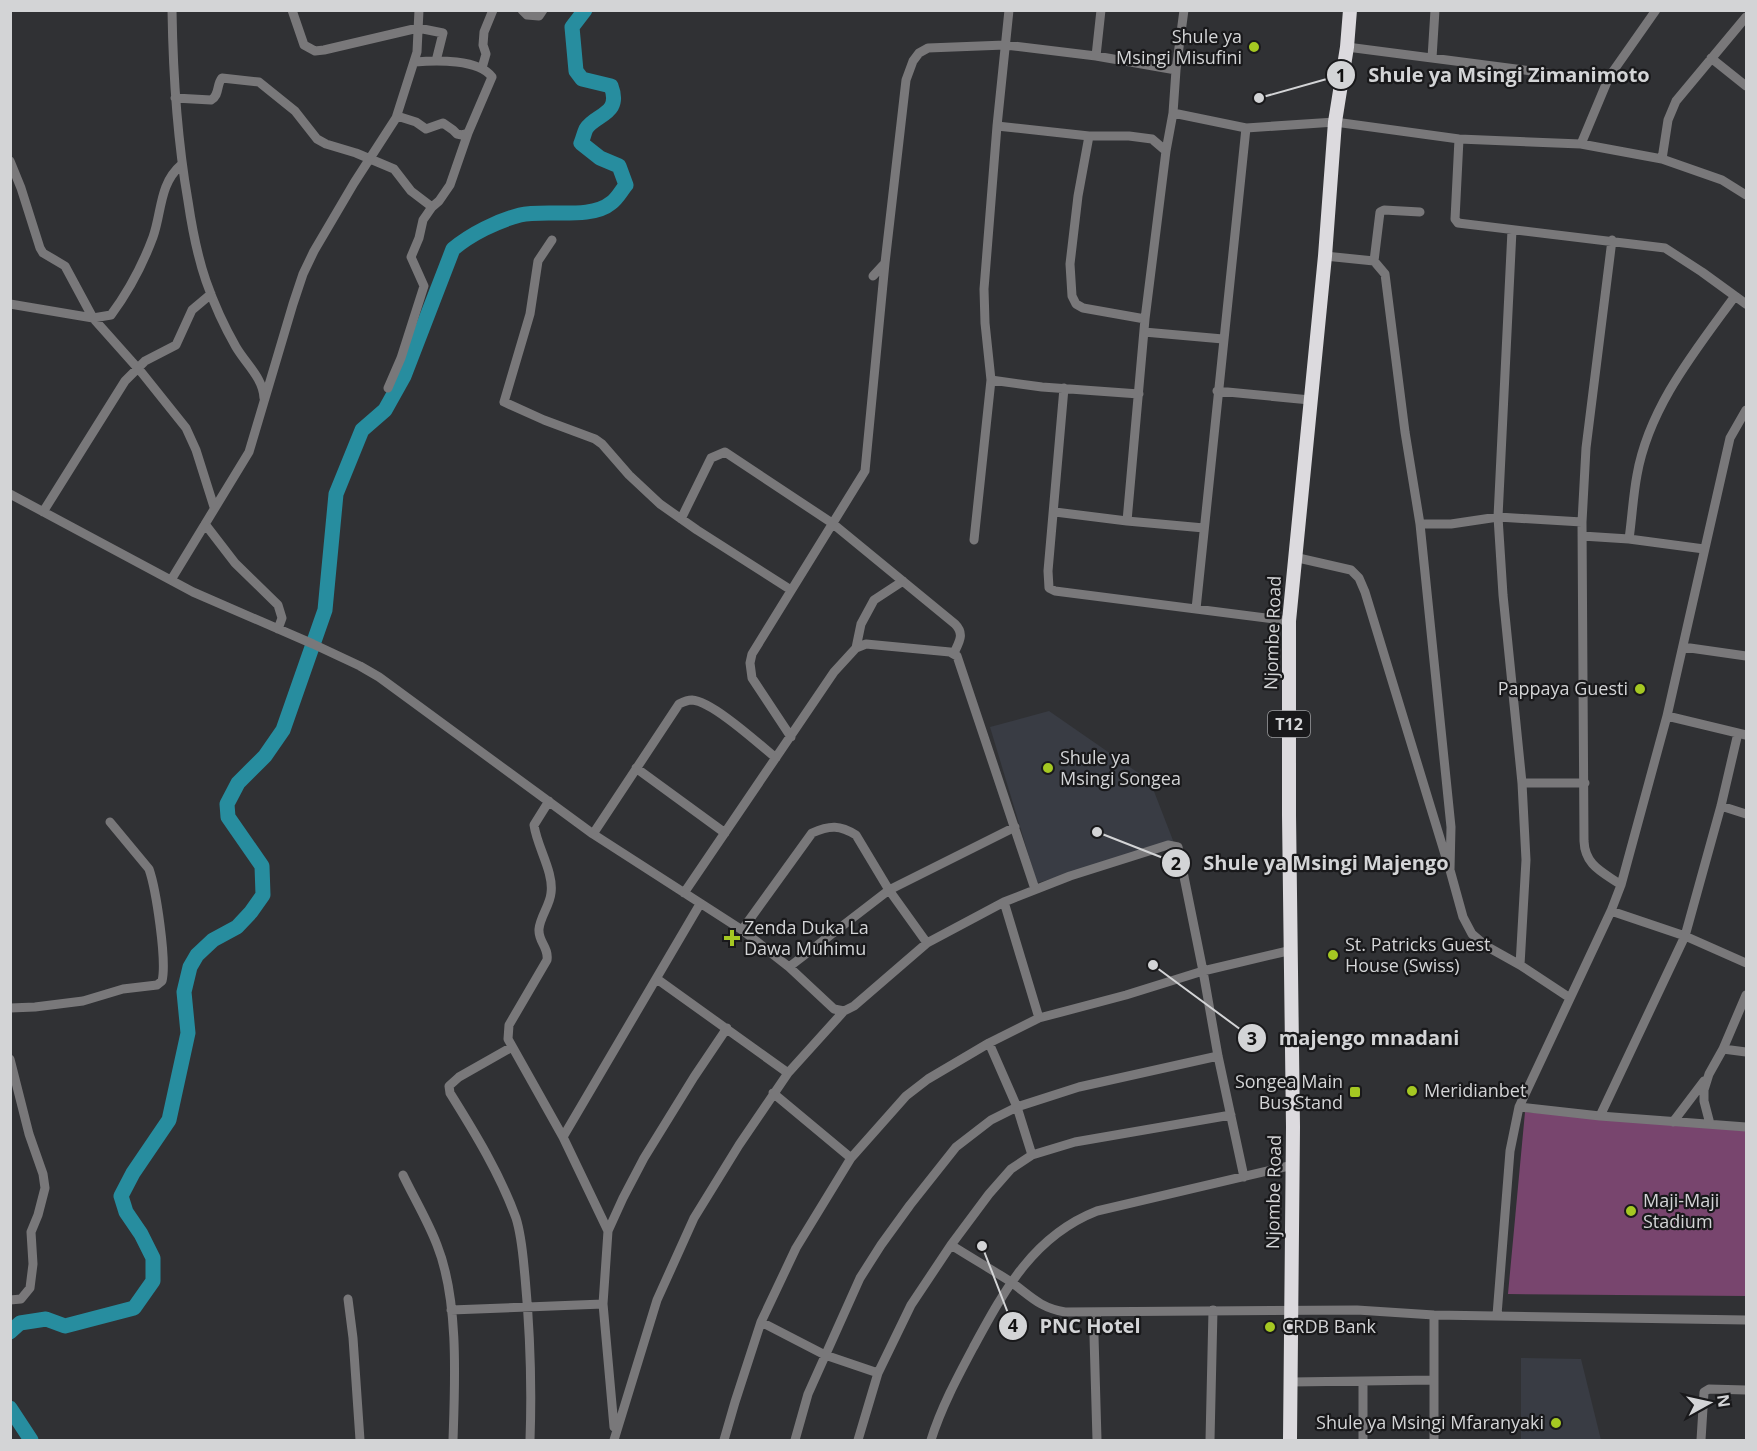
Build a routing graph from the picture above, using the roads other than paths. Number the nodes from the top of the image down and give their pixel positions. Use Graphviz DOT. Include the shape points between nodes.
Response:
graph roads {
  1 [pos="172,10"];
  2 [pos="292,10"];
  3 [pos="419,10"];
  4 [pos="493,10"];
  5 [pos="522,10"];
  6 [pos="543,10"];
  7 [pos="1009,10"];
  8 [pos="1101,10"];
  9 [pos="1184,10"];
  10 [pos="1350,10"];
  11 [pos="1435,10"];
  12 [pos="1656,10"];
  13 [pos="1746,17"];
  14 [pos="418,28"];
  15 [pos="1005,45"];
  16 [pos="1347,47"];
  17 [pos="1096,56"];
  18 [pos="1432,58"];
  19 [pos="1711,58"];
  20 [pos="436,61"];
  21 [pos="415,62"];
  22 [pos="482,68"];
  23 [pos="1176,70"];
  24 [pos="1609,77"];
  25 [pos="1746,86"];
  26 [pos="175,98"];
  27 [pos="1173,113"];
  28 [pos="397,116"];
  29 [pos="1335,122"];
  30 [pos="997,126"];
  31 [pos="1246,128"];
  32 [pos="468,133"];
  33 [pos="1089,136"];
  34 [pos="1459,139"];
  35 [pos="1581,144"];
  36 [pos="1166,151"];
  37 [pos="370,158"];
  38 [pos="1662,159"];
  39 [pos="10,161"];
  40 [pos="181,165"];
  41 [pos="1746,195"];
  42 [pos="432,207"];
  43 [pos="1420,212"];
  44 [pos="1512,230"];
  45 [pos="552,240"];
  46 [pos="1612,240"];
  47 [pos="1325,256"];
  48 [pos="1374,261"];
  49 [pos="885,263"];
  50 [pos="873,276"];
  51 [pos="211,294"];
  52 [pos="1735,296"];
  53 [pos="10,304"];
  54 [pos="1746,304"];
  55 [pos="93,318"];
  56 [pos="1145,319"];
  57 [pos="1144,332"];
  58 [pos="1223,339"];
  59 [pos="137,369"];
  60 [pos="991,381"];
  61 [pos="388,388"];
  62 [pos="1064,388"];
  63 [pos="1217,391"];
  64 [pos="1139,394"];
  65 [pos="1310,400"];
  66 [pos="265,401"];
  67 [pos="1746,410"];
  68 [pos="10,494"];
  69 [pos="214,507"];
  70 [pos="43,512"];
  71 [pos="1055,512"];
  72 [pos="1498,517"];
  73 [pos="681,519"];
  74 [pos="1127,522"];
  75 [pos="1582,522"];
  76 [pos="832,523"];
  77 [pos="205,524"];
  78 [pos="1420,524"];
  79 [pos="1204,528"];
  80 [pos="1582,536"];
  81 [pos="1629,539"];
  82 [pos="974,540"];
  83 [pos="1704,549"];
  84 [pos="1294,557"];
  85 [pos="171,580"];
  86 [pos="903,581"];
  87 [pos="791,590"];
  88 [pos="1196,609"];
  89 [pos="1289,621"];
  90 [pos="278,629"];
  91 [pos="1683,647"];
  92 [pos="856,648"];
  93 [pos="954,652"];
  94 [pos="1746,656"];
  95 [pos="1667,716"];
  96 [pos="1742,734"];
  97 [pos="791,737"];
  98 [pos="776,758"];
  99 [pos="636,768"];
  100 [pos="1522,783"];
  101 [pos="1584,783"];
  102 [pos="549,801"];
  103 [pos="1720,806"];
  104 [pos="1746,813"];
  105 [pos="110,822"];
  106 [pos="1015,827"];
  107 [pos="725,832"];
  108 [pos="593,834"];
  109 [pos="1450,870"];
  110 [pos="1621,885"];
  111 [pos="1035,889"];
  112 [pos="889,890"];
  113 [pos="684,893"];
  114 [pos="1004,902"];
  115 [pos="700,904"];
  116 [pos="1611,911"];
  117 [pos="742,930"];
  118 [pos="1685,936"];
  119 [pos="927,944"];
  120 [pos="1292,950"];
  121 [pos="1746,963"];
  122 [pos="1520,965"];
  123 [pos="789,967"];
  124 [pos="1203,971"];
  125 [pos="657,979"];
  126 [pos="1746,994"];
  127 [pos="1570,998"];
  128 [pos="10,1008"];
  129 [pos="844,1011"];
  130 [pos="1039,1018"];
  131 [pos="727,1028"];
  132 [pos="989,1043"];
  133 [pos="512,1047"];
  134 [pos="1723,1049"];
  135 [pos="1746,1052"];
  136 [pos="1218,1056"];
  137 [pos="10,1059"];
  138 [pos="788,1073"];
  139 [pos="1709,1074"];
  140 [pos="774,1093"];
  141 [pos="1017,1107"];
  142 [pos="1520,1107"];
  143 [pos="1231,1115"];
  144 [pos="1600,1116"];
  145 [pos="1673,1122"];
  146 [pos="1710,1124"];
  147 [pos="1746,1128"];
  148 [pos="563,1137"];
  149 [pos="1032,1155"];
  150 [pos="851,1158"];
  151 [pos="1293,1165"];
  152 [pos="403,1175"];
  153 [pos="1244,1177"];
  154 [pos="608,1231"];
  155 [pos="951,1245"];
  156 [pos="1010,1282"];
  157 [pos="348,1299"];
  158 [pos="10,1300"];
  159 [pos="603,1304"];
  160 [pos="528,1307"];
  161 [pos="1292,1309"];
  162 [pos="451,1310"];
  163 [pos="1212,1310"];
  164 [pos="1097,1312"];
  165 [pos="1434,1315"];
  166 [pos="1497,1315"];
  167 [pos="1746,1320"];
  168 [pos="761,1322"];
  169 [pos="825,1355"];
  170 [pos="878,1373"];
  171 [pos="1434,1380"];
  172 [pos="1363,1381"];
  173 [pos="1291,1382"];
  174 [pos="1746,1390"];
  175 [pos="614,1436"];
  176 [pos="360,1440"];
  177 [pos="453,1440"];
  178 [pos="530,1440"];
  179 [pos="724,1440"];
  180 [pos="795,1440"];
  181 [pos="858,1440"];
  182 [pos="931,1440"];
  183 [pos="1097,1440"];
  184 [pos="1210,1440"];
  185 [pos="1290,1440"];
  186 [pos="1363,1440"];
  187 [pos="1434,1440"];
  188 [pos="1701,1440"];
  1 -- 26 [label="street"];
  2 -- 14 [label="street" via="304,45 315,51"];
  3 -- 14 [label="street"];
  4 -- 22 [label="street" via="484,32 486,54"];
  5 -- 6 [label="street" via="527,15 539,16"];
  7 -- 15 [label="street"];
  8 -- 17 [label="street"];
  9 -- 23 [label="street"];
  10 -- 16 [label="highway, Njombe Road / T12"];
  11 -- 18 [label="street"];
  12 -- 24 [label="street"];
  13 -- 19 [label="street"];
  14 -- 20 [label="street" via="443,33"];
  14 -- 21 [label="street"];
  15 -- 17 [label="street"];
  15 -- 30 [label="street"];
  15 -- 49 [label="street" via="928,48 913,61 906,80"];
  16 -- 18 [label="street"];
  16 -- 29 [label="highway, Njombe Road / T12"];
  17 -- 23 [label="street"];
  18 -- 24 [label="street" via="1562,75"];
  19 -- 25 [label="street"];
  19 -- 38 [label="street" via="1676,101 1668,120"];
  20 -- 21 [label="street"];
  20 -- 22 [label="street"];
  21 -- 28 [label="street"];
  22 -- 32 [label="street" via="492,77"];
  23 -- 27 [label="street"];
  24 -- 35 [label="street"];
  26 -- 37 [label="street" via="211,100 222,78 259,82 295,111 321,142"];
  26 -- 40 [label="street"];
  27 -- 31 [label="street"];
  27 -- 36 [label="street"];
  28 -- 32 [label="street" via="426,129 443,123 457,134"];
  28 -- 37 [label="street"];
  29 -- 31 [label="street"];
  29 -- 34 [label="street"];
  29 -- 47 [label="highway, Njombe Road / T12"];
  30 -- 33 [label="street"];
  30 -- 60 [label="street" via="984,289"];
  31 -- 58 [label="street"];
  32 -- 42 [label="street" via="450,185"];
  33 -- 36 [label="street" via="1152,139"];
  33 -- 56 [label="street" via="1070,264 1072,296 1083,308"];
  34 -- 35 [label="street"];
  34 -- 44 [label="street" via="1456,221"];
  35 -- 38 [label="street"];
  36 -- 56 [label="street"];
  37 -- 42 [label="street" via="394,169"];
  37 -- 66 [label="street" via="303,274"];
  38 -- 41 [label="street" via="1722,180"];
  39 -- 55 [label="street" via="39,248 65,266"];
  40 -- 51 [label="street"];
  40 -- 55 [label="street" via="169,179 151,242 122,299 111,315"];
  42 -- 61 [label="street" via="423,220 411,257 424,286"];
  43 -- 48 [label="street" via="1380,212"];
  44 -- 46 [label="street"];
  44 -- 72 [label="street"];
  45 -- 73 [label="street" via="538,261 530,314 504,402 595,439 628,475"];
  46 -- 52 [label="street" via="1665,248"];
  46 -- 75 [label="street" via="1586,448"];
  47 -- 48 [label="street"];
  47 -- 65 [label="highway, Njombe Road / T12"];
  48 -- 78 [label="street" via="1385,274"];
  49 -- 50 [label="street"];
  49 -- 76 [label="street" via="865,471"];
  51 -- 59 [label="street" via="192,310 176,345"];
  51 -- 66 [label="street" via="237,348 259,380"];
  52 -- 54 [label="street"];
  52 -- 81 [label="street" via="1681,369 1659,410 1637,474"];
  53 -- 55 [label="street"];
  55 -- 59 [label="street"];
  56 -- 57 [label="street"];
  57 -- 58 [label="street"];
  57 -- 64 [label="street"];
  58 -- 63 [label="street"];
  59 -- 69 [label="street" via="186,428"];
  59 -- 70 [label="street" via="111,401"];
  60 -- 62 [label="street"];
  60 -- 82 [label="street"];
  62 -- 64 [label="street"];
  62 -- 71 [label="street"];
  63 -- 65 [label="street"];
  63 -- 79 [label="street"];
  64 -- 74 [label="street"];
  65 -- 84 [label="highway, Njombe Road / T12"];
  66 -- 69 [label="street" via="249,452"];
  67 -- 83 [label="street" via="1730,438"];
  68 -- 70 [label="street"];
  69 -- 77 [label="street"];
  70 -- 85 [label="street"];
  71 -- 74 [label="street"];
  71 -- 88 [label="street" via="1049,588"];
  72 -- 75 [label="street"];
  72 -- 78 [label="street"];
  72 -- 100 [label="street"];
  73 -- 76 [label="street" via="711,458 725,452"];
  73 -- 87 [label="street"];
  74 -- 79 [label="street"];
  75 -- 80 [label="street"];
  76 -- 86 [label="street"];
  76 -- 87 [label="street"];
  77 -- 85 [label="street"];
  77 -- 90 [label="street" via="235,564 278,605 282,618"];
  78 -- 109 [label="street" via="1451,827"];
  79 -- 88 [label="street"];
  80 -- 81 [label="street"];
  80 -- 101 [label="street"];
  81 -- 83 [label="street"];
  83 -- 91 [label="street"];
  84 -- 89 [label="highway, Njombe Road / T12"];
  84 -- 109 [label="street" via="1351,570 1359,578"];
  85 -- 90 [label="street"];
  86 -- 92 [label="street" via="874,600 861,624"];
  86 -- 93 [label="street" via="959,628 961,638"];
  87 -- 97 [label="street" via="750,663 752,678"];
  88 -- 89 [label="street"];
  89 -- 120 [label="highway, Njombe Road / T12"];
  90 -- 102 [label="street" via="379,678"];
  91 -- 94 [label="street"];
  91 -- 95 [label="street"];
  92 -- 93 [label="street" via="871,644"];
  92 -- 97 [label="street" via="834,672"];
  93 -- 106 [label="street" via="960,660"];
  95 -- 96 [label="street"];
  95 -- 110 [label="street"];
  96 -- 103 [label="street"];
  97 -- 98 [label="street"];
  98 -- 99 [label="street" via="720,713 690,699 679,704"];
  98 -- 107 [label="street"];
  99 -- 107 [label="street"];
  99 -- 108 [label="street"];
  100 -- 101 [label="street"];
  100 -- 122 [label="street" via="1526,860"];
  101 -- 110 [label="street" via="1584,853 1592,864"];
  102 -- 108 [label="street"];
  102 -- 133 [label="street" via="534,825 551,879 552,892 539,929 547,960 509,1025"];
  103 -- 104 [label="street"];
  103 -- 118 [label="street"];
  105 -- 128 [label="street" via="152,878 162,981 84,1001"];
  106 -- 111 [label="street"];
  106 -- 112 [label="street"];
  107 -- 113 [label="street"];
  108 -- 113 [label="street"];
  109 -- 122 [label="street" via="1472,934"];
  110 -- 116 [label="street"];
  111 -- 114 [label="street"];
  111 -- 124 [label="street" via="1174,845 1180,850"];
  112 -- 117 [label="street" via="856,836 848,830 826,826 812,833"];
  112 -- 119 [label="street"];
  112 -- 123 [label="street"];
  113 -- 115 [label="street"];
  114 -- 119 [label="street"];
  114 -- 130 [label="street"];
  115 -- 117 [label="street"];
  115 -- 125 [label="street"];
  116 -- 118 [label="street"];
  116 -- 127 [label="street"];
  117 -- 123 [label="street"];
  118 -- 121 [label="street"];
  118 -- 144 [label="street"];
  119 -- 129 [label="street" via="865,998"];
  120 -- 124 [label="street"];
  120 -- 151 [label="highway, Njombe Road / T12"];
  122 -- 127 [label="street"];
  123 -- 129 [label="street" via="834,1009"];
  124 -- 130 [label="street"];
  124 -- 136 [label="street"];
  125 -- 131 [label="street"];
  125 -- 148 [label="street"];
  126 -- 134 [label="street"];
  127 -- 142 [label="street"];
  129 -- 138 [label="street"];
  130 -- 132 [label="street"];
  131 -- 138 [label="street"];
  131 -- 154 [label="street" via="645,1158"];
  132 -- 141 [label="street"];
  132 -- 150 [label="street" via="906,1096"];
  133 -- 148 [label="street"];
  133 -- 160 [label="street" via="449,1086 516,1219"];
  134 -- 135 [label="street"];
  134 -- 139 [label="street"];
  136 -- 141 [label="street" via="1079,1087"];
  136 -- 143 [label="street"];
  137 -- 158 [label="street" via="45,1188 31,1232 30,1288 21,1299"];
  138 -- 140 [label="street"];
  139 -- 145 [label="street"];
  139 -- 146 [label="street" via="1704,1101"];
  140 -- 150 [label="street"];
  140 -- 175 [label="street" via="694,1218 657,1300"];
  141 -- 149 [label="street"];
  141 -- 169 [label="street" via="991,1120 956,1147 936,1170 860,1278"];
  142 -- 144 [label="street"];
  142 -- 166 [label="street" via="1510,1151"];
  143 -- 149 [label="street" via="1075,1142"];
  143 -- 153 [label="street"];
  144 -- 145 [label="street"];
  145 -- 146 [label="street"];
  146 -- 147 [label="street"];
  148 -- 154 [label="street"];
  149 -- 155 [label="street" via="1011,1169"];
  150 -- 168 [label="street" via="796,1248"];
  151 -- 153 [label="street"];
  151 -- 161 [label="highway, Njombe Road / T12"];
  152 -- 162 [label="street" via="437,1246"];
  153 -- 156 [label="street" via="1077,1219 1041,1246"];
  154 -- 159 [label="street"];
  155 -- 156 [label="street"];
  155 -- 170 [label="street" via="911,1305"];
  156 -- 164 [label="street" via="1049,1309"];
  156 -- 182 [label="street" via="959,1375"];
  157 -- 176 [label="street"];
  159 -- 160 [label="street"];
  159 -- 175 [label="street"];
  160 -- 162 [label="street"];
  160 -- 178 [label="street"];
  161 -- 163 [label="street"];
  161 -- 165 [label="street"];
  161 -- 173 [label="highway, Njombe Road / T12"];
  162 -- 177 [label="street"];
  163 -- 164 [label="street"];
  163 -- 184 [label="street"];
  164 -- 183 [label="street"];
  165 -- 166 [label="street"];
  165 -- 171 [label="street"];
  166 -- 167 [label="street"];
  168 -- 169 [label="street"];
  168 -- 179 [label="street"];
  169 -- 170 [label="street"];
  169 -- 180 [label="street" via="808,1394"];
  170 -- 181 [label="street"];
  171 -- 172 [label="street"];
  171 -- 187 [label="street"];
  172 -- 173 [label="street"];
  172 -- 186 [label="street"];
  173 -- 185 [label="highway, Njombe Road / T12"];
  174 -- 188 [label="street" via="1704,1392"];
}
